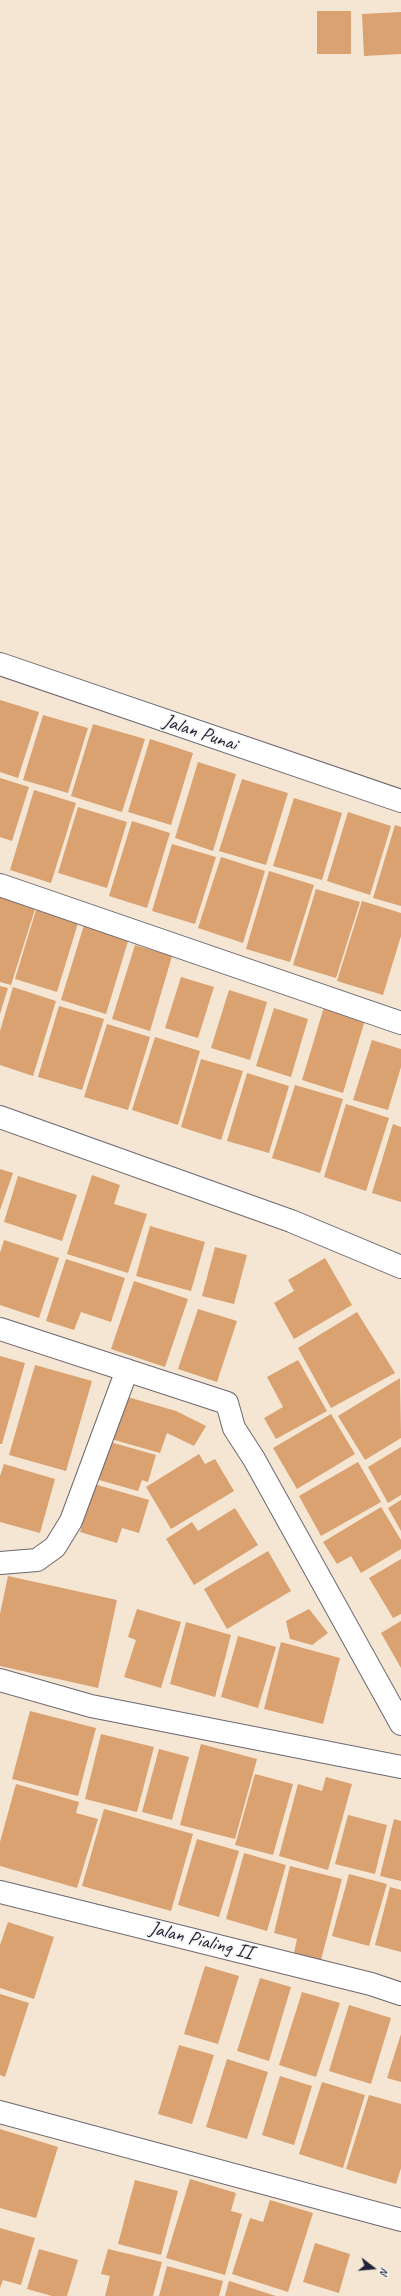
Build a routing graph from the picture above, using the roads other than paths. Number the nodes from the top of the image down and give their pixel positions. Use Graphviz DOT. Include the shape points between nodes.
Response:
graph roads {
  1 [pos="0,664"];
  2 [pos="401,801"];
  3 [pos="0,885"];
  4 [pos="401,1024"];
  5 [pos="0,1117"];
  6 [pos="401,1267"];
  7 [pos="0,1328"];
  8 [pos="127,1370"];
  9 [pos="0,1563"];
  10 [pos="0,1680"];
  11 [pos="401,1724"];
  12 [pos="401,1766"];
  13 [pos="0,1892"];
  14 [pos="401,1994"];
  15 [pos="0,2112"];
  16 [pos="401,2220"];
  1 -- 2 [label="street, Jalan Punai"];
  3 -- 4 [label="street"];
  5 -- 6 [label="street" via="239,1201"];
  7 -- 8 [label="street"];
  8 -- 9 [label="street" via="71,1521 56,1547 37,1560"];
  8 -- 11 [label="street" via="227,1403 234,1428 254,1459"];
  10 -- 12 [label="street" via="91,1706"];
  13 -- 14 [label="street, Jalan Pialing II" via="371,1984"];
  15 -- 16 [label="street"];
}
